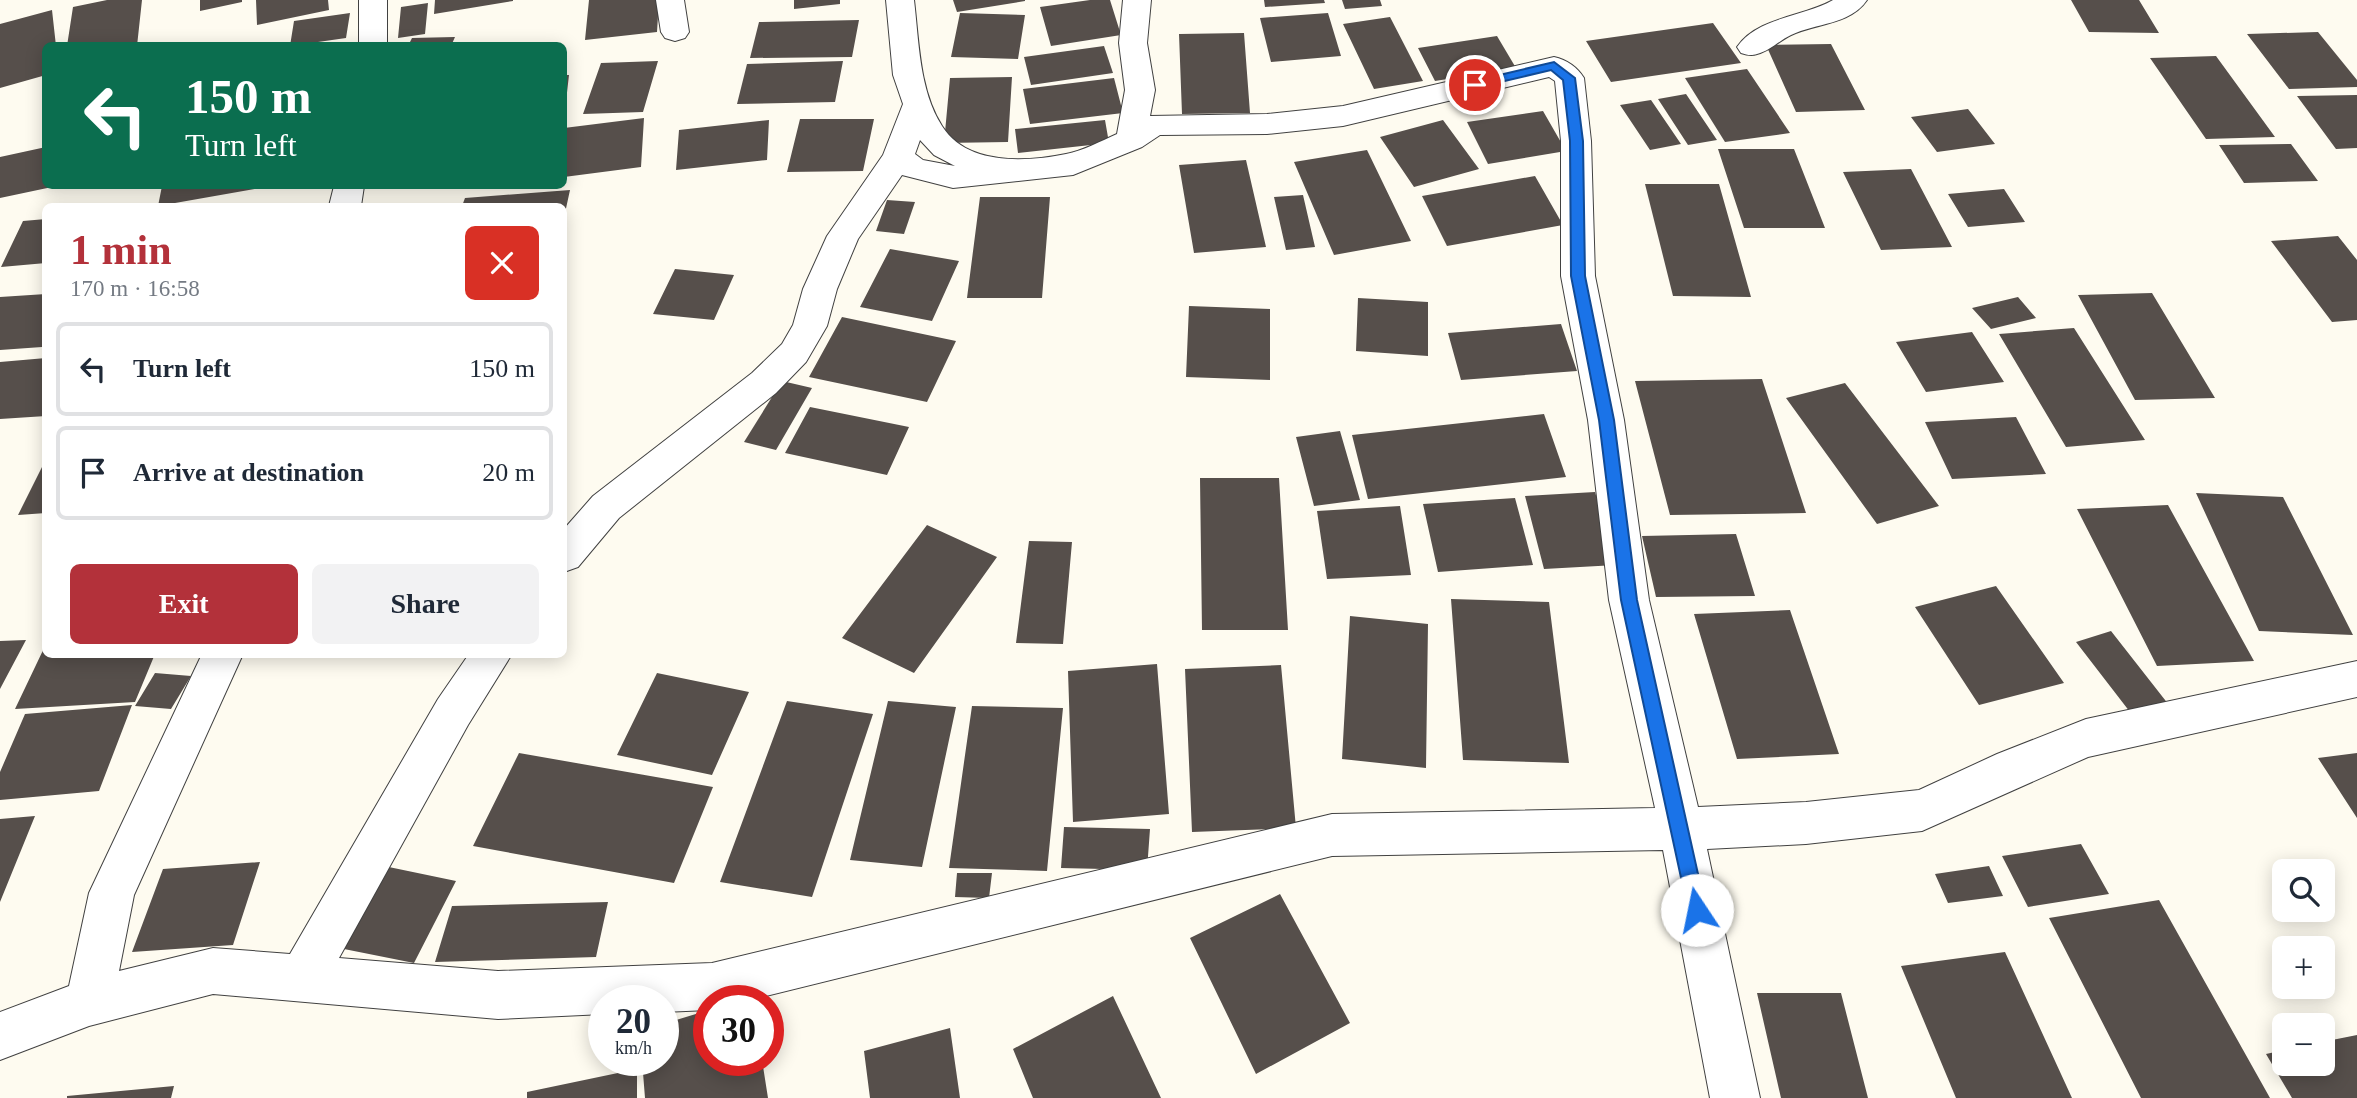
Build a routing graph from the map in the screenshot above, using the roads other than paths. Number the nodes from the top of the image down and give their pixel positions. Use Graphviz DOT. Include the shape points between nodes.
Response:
graph roads {
  1 [pos="373,0"];
  2 [pos="670,0"];
  3 [pos="900,0"];
  4 [pos="1137,0"];
  5 [pos="1853,0"];
  6 [pos="676,32"];
  7 [pos="373,42"];
  8 [pos="1751,47"];
  9 [pos="918,104"];
  10 [pos="1131,140"];
  11 [pos="898,157"];
  12 [pos="1001,172"];
  13 [pos="567,552"];
  14 [pos="221,658"];
  15 [pos="489,658"];
  16 [pos="2357,679"];
  17 [pos="1681,829"];
  18 [pos="301,980"];
  19 [pos="89,1002"];
  20 [pos="0,1036"];
  21 [pos="1735,1098"];
  1 -- 7 [label="street"];
  2 -- 6 [label="street"];
  3 -- 9 [label="street" via="908,75"];
  4 -- 10 [label="street" via="1133,43 1140,90"];
  5 -- 8 [label="street" via="1830,14 1782,28"];
  9 -- 11 [label="street"];
  9 -- 12 [label="street" via="925,127 949,153"];
  10 -- 12 [label="street" via="1073,164"];
  10 -- 17 [label="street" via="1153,125 1267,124 1343,116 1554,65 1569,78 1576,141 1578,276 1606,420 1629,600"];
  11 -- 12 [label="street" via="914,169 953,177"];
  11 -- 13 [label="street" via="843,236 810,326 794,353 764,383 606,507"];
  14 -- 19 [label="street" via="112,893"];
  15 -- 18 [label="street" via="453,712"];
  16 -- 17 [label="street" via="2085,738 1922,810 1805,823"];
  17 -- 18 [label="street" via="1332,835 712,986 498,995"];
  17 -- 21 [label="street"];
  18 -- 19 [label="street" via="213,971"];
  19 -- 20 [label="street"];
}
